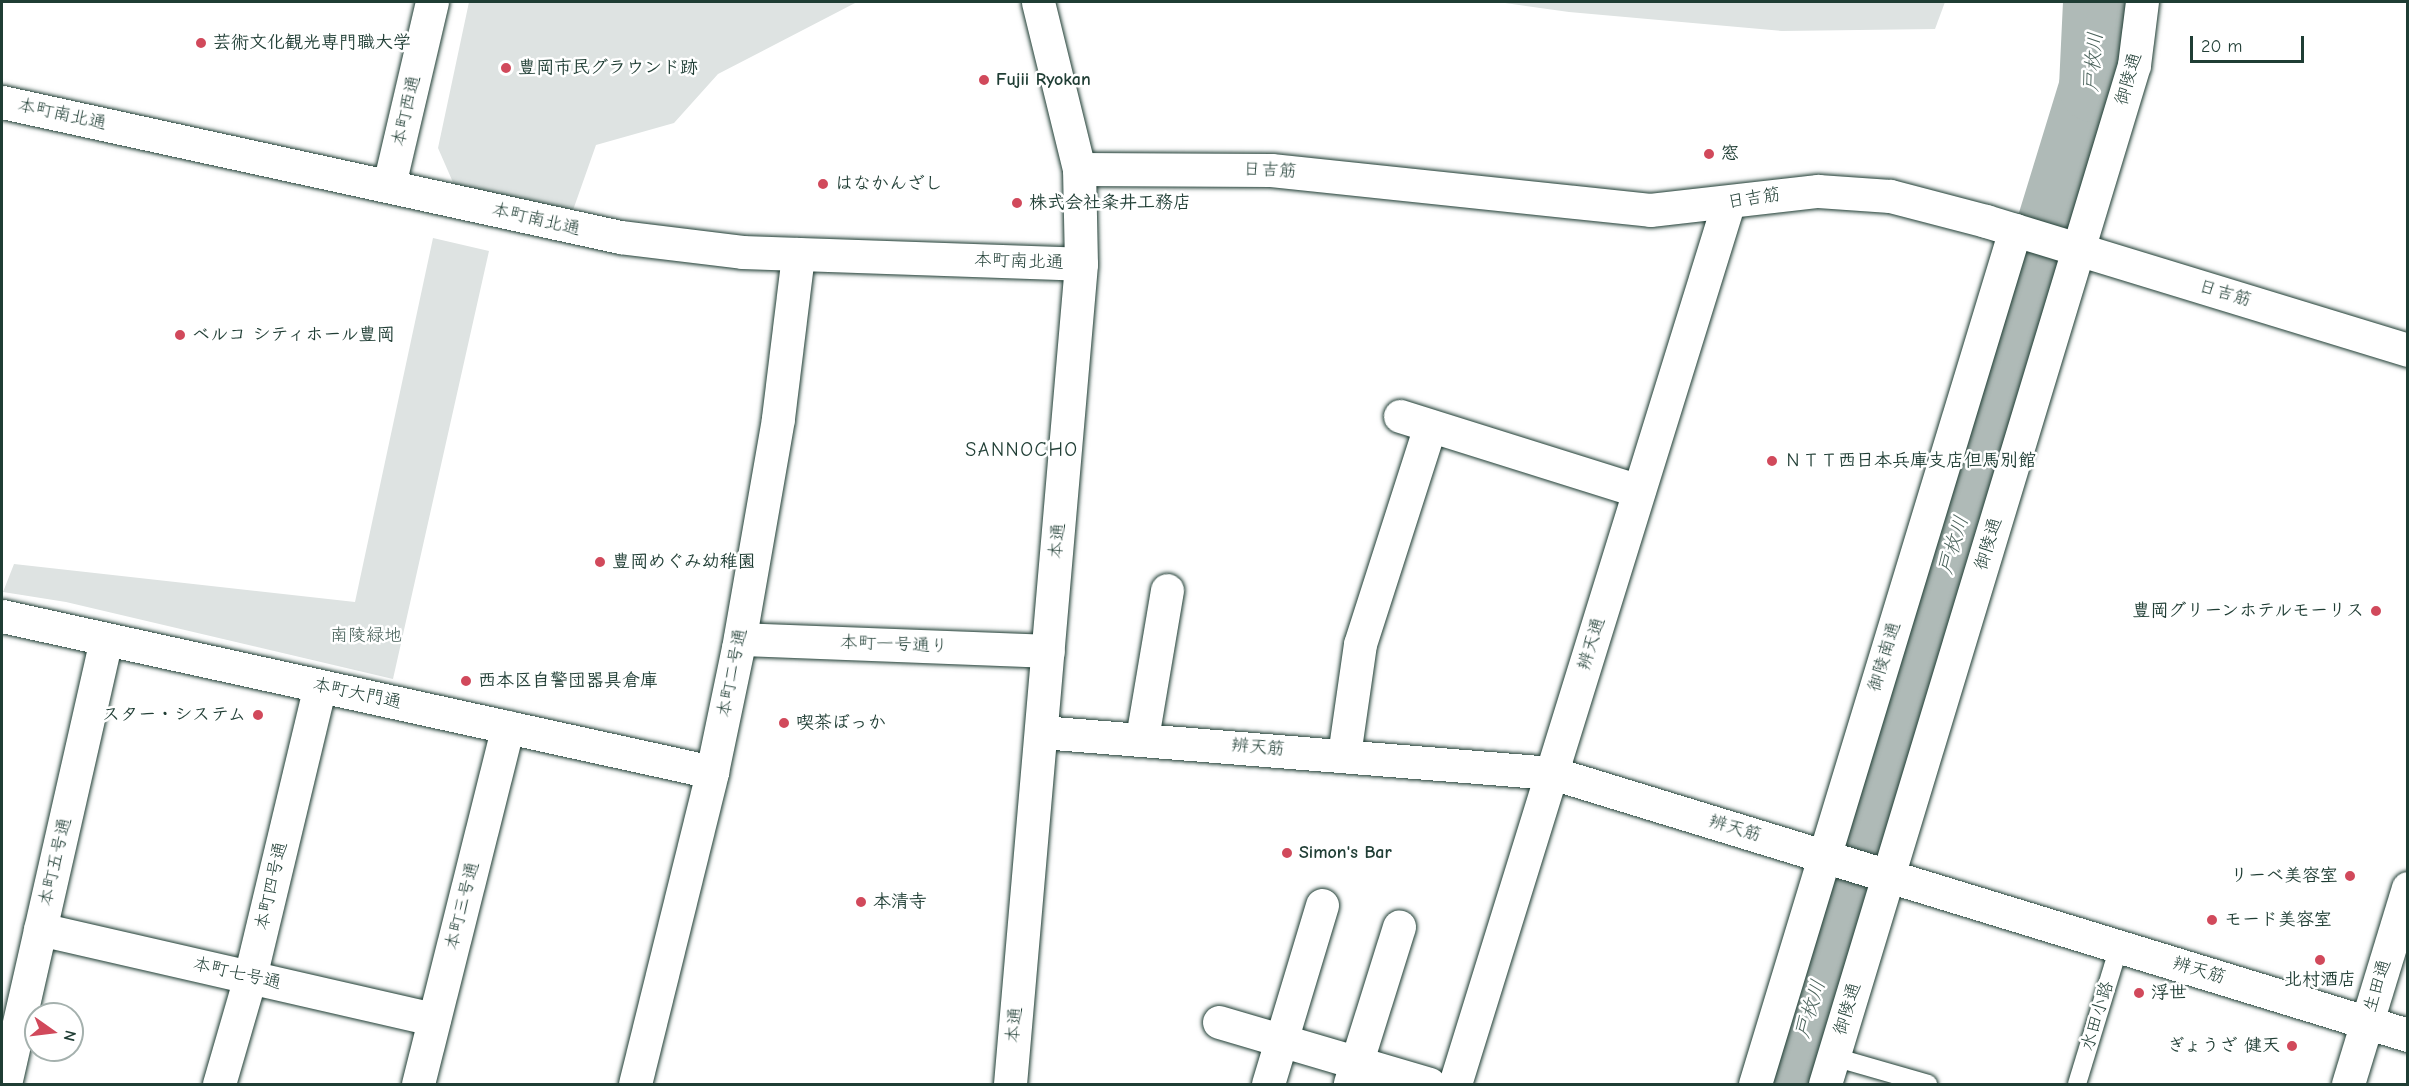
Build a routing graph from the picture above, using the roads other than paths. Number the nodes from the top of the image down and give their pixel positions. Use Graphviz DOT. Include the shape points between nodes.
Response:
graph roads {
  1 [pos="432,2"];
  2 [pos="1038,2"];
  3 [pos="2142,2"];
  4 [pos="2,102"];
  5 [pos="1079,169"];
  6 [pos="389,185"];
  7 [pos="1728,204"];
  8 [pos="2020,231"];
  9 [pos="2074,248"];
  10 [pos="798,254"];
  11 [pos="1081,264"];
  12 [pos="2408,350"];
  13 [pos="1639,491"];
  14 [pos="1167,590"];
  15 [pos="2,616"];
  16 [pos="106,639"];
  17 [pos="740,639"];
  18 [pos="1048,651"];
  19 [pos="320,686"];
  20 [pos="508,727"];
  21 [pos="1041,732"];
  22 [pos="1142,738"];
  23 [pos="1344,755"];
  24 [pos="712,772"];
  25 [pos="1552,773"];
  26 [pos="1830,858"];
  27 [pos="1883,875"];
  28 [pos="2408,888"];
  29 [pos="1322,904"];
  30 [pos="1398,927"];
  31 [pos="40,929"];
  32 [pos="2119,947"];
  33 [pos="250,977"];
  34 [pos="434,1019"];
  35 [pos="1219,1022"];
  36 [pos="2367,1022"];
  37 [pos="2408,1035"];
  38 [pos="1281,1041"];
  39 [pos="1830,1071"];
  40 [pos="1353,1074"];
  41 [pos="5,1084"];
  42 [pos="219,1084"];
  43 [pos="418,1084"];
  44 [pos="635,1084"];
  45 [pos="1010,1084"];
  46 [pos="1268,1084"];
  47 [pos="1429,1084"];
  48 [pos="1455,1084"];
  49 [pos="1755,1084"];
  50 [pos="1928,1084"];
  51 [pos="2077,1084"];
  52 [pos="2348,1084"];
  1 -- 6 [label="street, 本町西通"];
  2 -- 5 [label="street, 本通"];
  3 -- 9 [label="street, 御陵通" via="2134,65"];
  4 -- 6 [label="street, 本町南北通"];
  5 -- 7 [label="street, 日吉筋" via="1271,170 1650,210"];
  5 -- 11 [label="street, 本通"];
  6 -- 10 [label="street, 本町南北通" via="620,237"];
  7 -- 8 [label="street, 日吉筋" via="1818,191 1855,191 1925,204"];
  7 -- 13 [label="street, 辨天通"];
  8 -- 9 [label="street, 日吉筋"];
  8 -- 26 [label="street, 御陵南通"];
  9 -- 12 [label="street, 日吉筋"];
  9 -- 27 [label="street, 御陵通"];
  10 -- 11 [label="street, 本町南北通"];
  10 -- 17 [label="street, 本町二号通" via="778,418"];
  11 -- 18 [label="street, 本通"];
  13 -- 23 [label="street" via="1415,421 1360,644"];
  13 -- 25 [label="street, 辨天通"];
  14 -- 22 [label="street"];
  15 -- 16 [label="street, 本町大門通"];
  16 -- 19 [label="street, 本町大門通"];
  16 -- 31 [label="street, 本町五号通"];
  17 -- 18 [label="street, 本町一号通り"];
  17 -- 24 [label="street, 本町二号通"];
  18 -- 21 [label="street, 本通"];
  19 -- 20 [label="street, 本町大門通"];
  19 -- 33 [label="street, 本町四号通"];
  20 -- 24 [label="street, 本町大門通"];
  20 -- 34 [label="street, 本町三号通"];
  21 -- 22 [label="street, 辨天筋"];
  21 -- 45 [label="street, 本通"];
  22 -- 23 [label="street, 辨天筋"];
  23 -- 25 [label="street, 辨天筋"];
  24 -- 44 [label="street, 本町二号通"];
  25 -- 26 [label="street, 辨天筋"];
  25 -- 48 [label="street, 辨天通"];
  26 -- 27 [label="street, 辨天筋"];
  26 -- 49 [label="street, 御陵南通"];
  27 -- 32 [label="street, 辨天筋"];
  27 -- 39 [label="street, 御陵通"];
  28 -- 36 [label="street, 生田通"];
  29 -- 38 [label="street"];
  30 -- 40 [label="street"];
  31 -- 33 [label="street, 本町七号通"];
  31 -- 41 [label="street, 本町五号通"];
  32 -- 36 [label="street, 辨天筋"];
  32 -- 51 [label="lane, 水田小路"];
  33 -- 34 [label="street, 本町七号通"];
  33 -- 42 [label="street, 本町四号通"];
  34 -- 43 [label="street, 本町三号通"];
  35 -- 38 [label="street"];
  36 -- 37 [label="street, 辨天筋"];
  36 -- 52 [label="street, 生田通"];
  38 -- 40 [label="street"];
  38 -- 46 [label="street"];
  39 -- 50 [label="lane"];
  40 -- 47 [label="street"];
}
